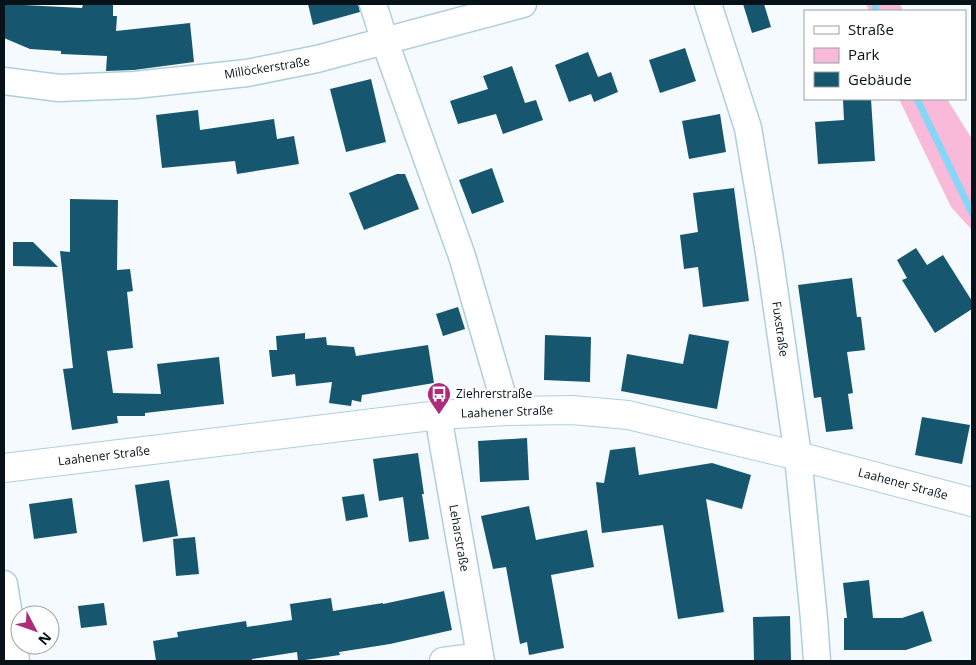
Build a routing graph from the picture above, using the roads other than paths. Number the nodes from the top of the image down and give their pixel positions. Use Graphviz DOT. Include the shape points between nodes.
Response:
graph roads {
  1 [pos="373,4"];
  2 [pos="523,4"];
  3 [pos="708,4"];
  4 [pos="385,42"];
  5 [pos="4,81"];
  6 [pos="507,411"];
  7 [pos="440,415"];
  8 [pos="798,456"];
  9 [pos="4,468"];
  10 [pos="972,502"];
  11 [pos="4,584"];
  12 [pos="480,658"];
  13 [pos="16,661"];
  14 [pos="443,661"];
  15 [pos="817,661"];
  1 -- 4 [label="street"];
  2 -- 4 [label="street, Millöckerstraße"];
  3 -- 8 [label="street, Fuxstraße" via="748,128 770,253"];
  4 -- 5 [label="street, Millöckerstraße" via="247,73 135,85 59,88"];
  4 -- 6 [label="street" via="462,256"];
  6 -- 7 [label="street, Laahener Straße"];
  6 -- 8 [label="street, Laahener Straße" via="572,410 628,415"];
  7 -- 9 [label="street, Laahener Straße"];
  7 -- 12 [label="street, Leharstraße"];
  8 -- 10 [label="street, Laahener Straße"];
  8 -- 15 [label="street, Fuxstraße"];
  11 -- 13 [label="street"];
  12 -- 14 [label="street"];
}
